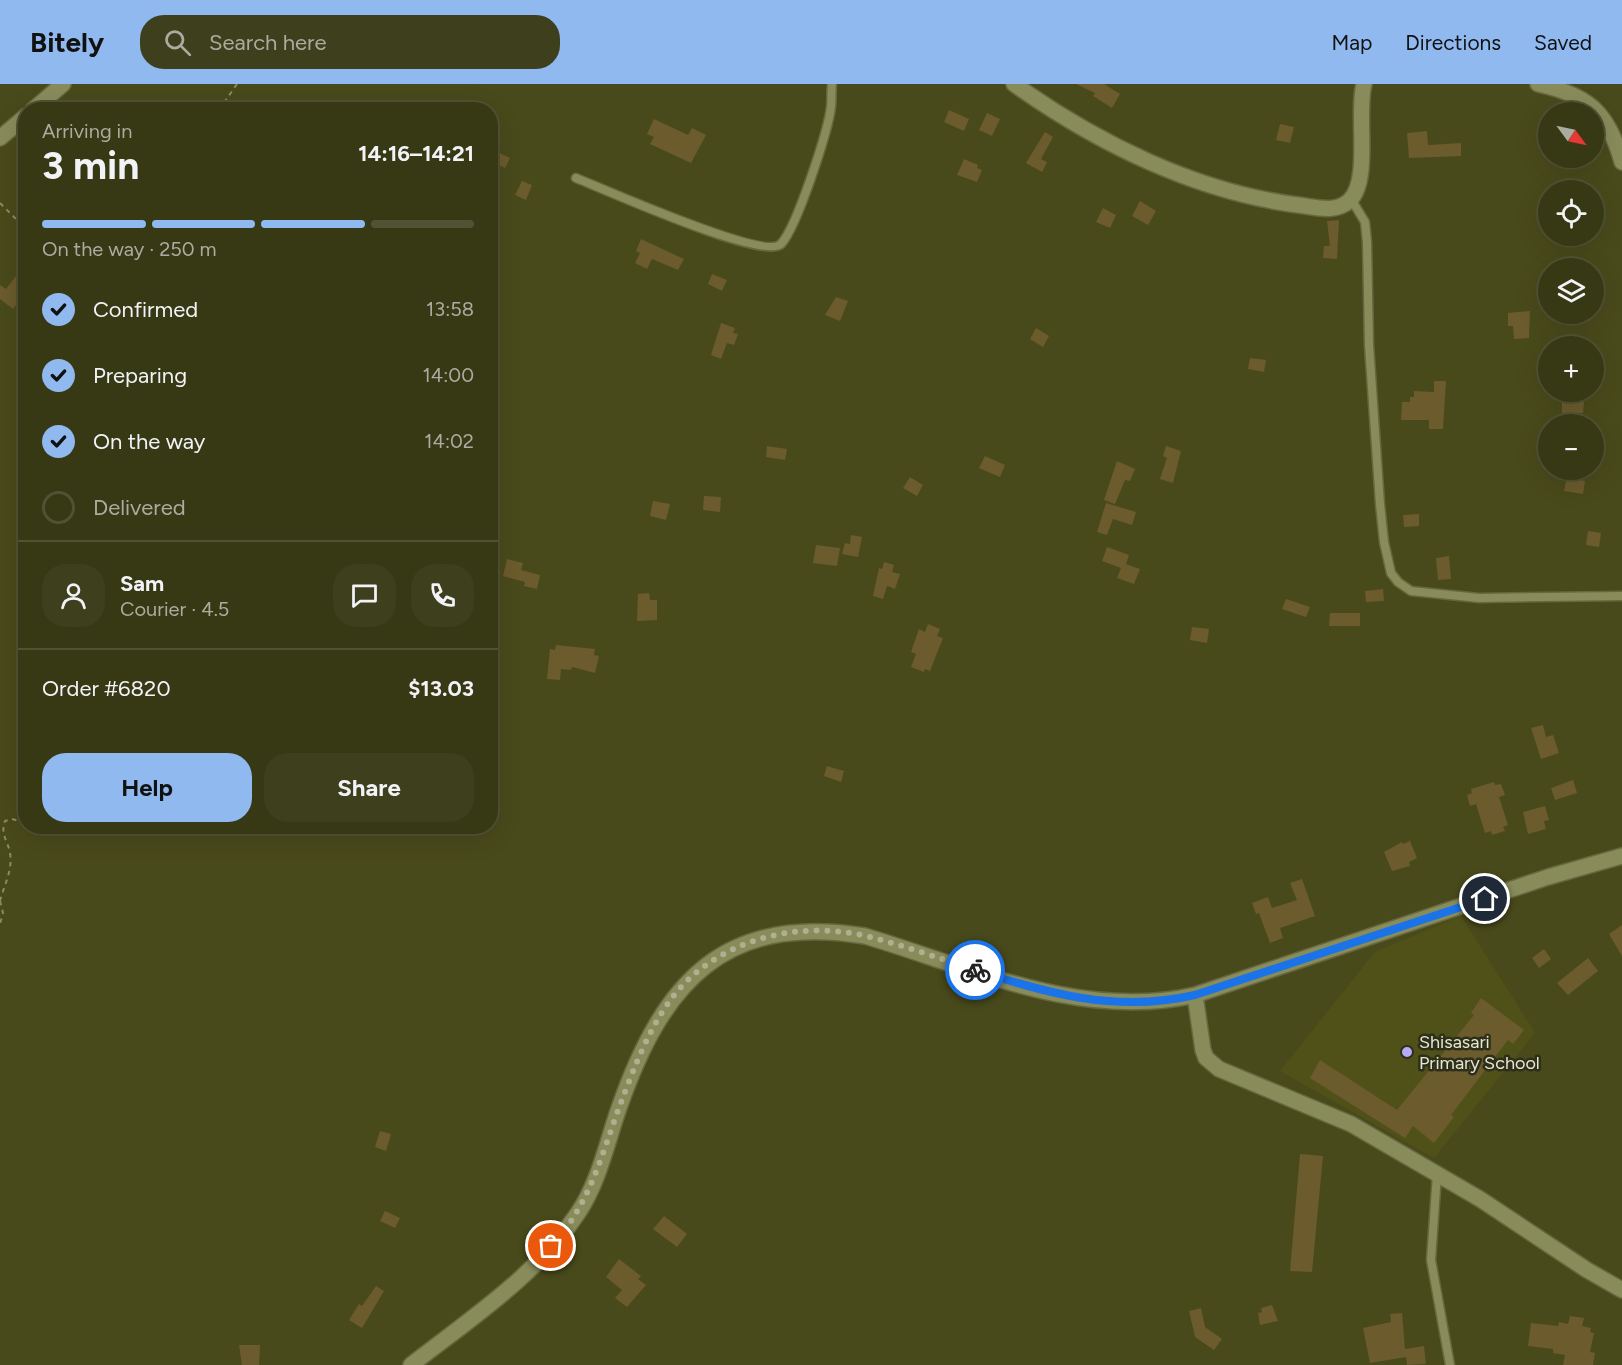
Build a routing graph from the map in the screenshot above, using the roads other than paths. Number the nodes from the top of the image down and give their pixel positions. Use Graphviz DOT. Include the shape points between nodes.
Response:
graph roads {
  1 [pos="63,84"];
  2 [pos="832,84"];
  3 [pos="1014,84"];
  4 [pos="1364,84"];
  5 [pos="1538,84"];
  6 [pos="42,102"];
  7 [pos="18,123"];
  8 [pos="0,138"];
  9 [pos="1622,162"];
  10 [pos="576,178"];
  11 [pos="1351,199"];
  12 [pos="1622,596"];
  13 [pos="1622,856"];
  14 [pos="1195,995"];
  15 [pos="1437,1174"];
  16 [pos="1622,1290"];
  17 [pos="411,1365"];
  18 [pos="1450,1365"];
  1 -- 6 [label="street"];
  2 -- 10 [label="lane" via="831,106 798,212 782,243 774,248 745,244 674,219"];
  3 -- 11 [label="street" via="1110,142 1211,185 1258,198 1327,208 1341,207"];
  4 -- 11 [label="street" via="1360,175"];
  5 -- 9 [label="street" via="1573,93 1593,106 1610,127"];
  7 -- 8 [label="street"];
  11 -- 12 [label="lane" via="1365,222 1380,504 1391,573 1411,591 1479,598"];
  13 -- 14 [label="street"];
  14 -- 15 [label="street" via="1203,1050 1219,1069 1351,1124"];
  14 -- 17 [label="street" via="1145,1004 1069,997 843,932 798,932 740,946 706,964 674,995 646,1044 589,1191 563,1233 513,1285"];
  15 -- 16 [label="street"];
  15 -- 18 [label="lane" via="1431,1260"];
}
